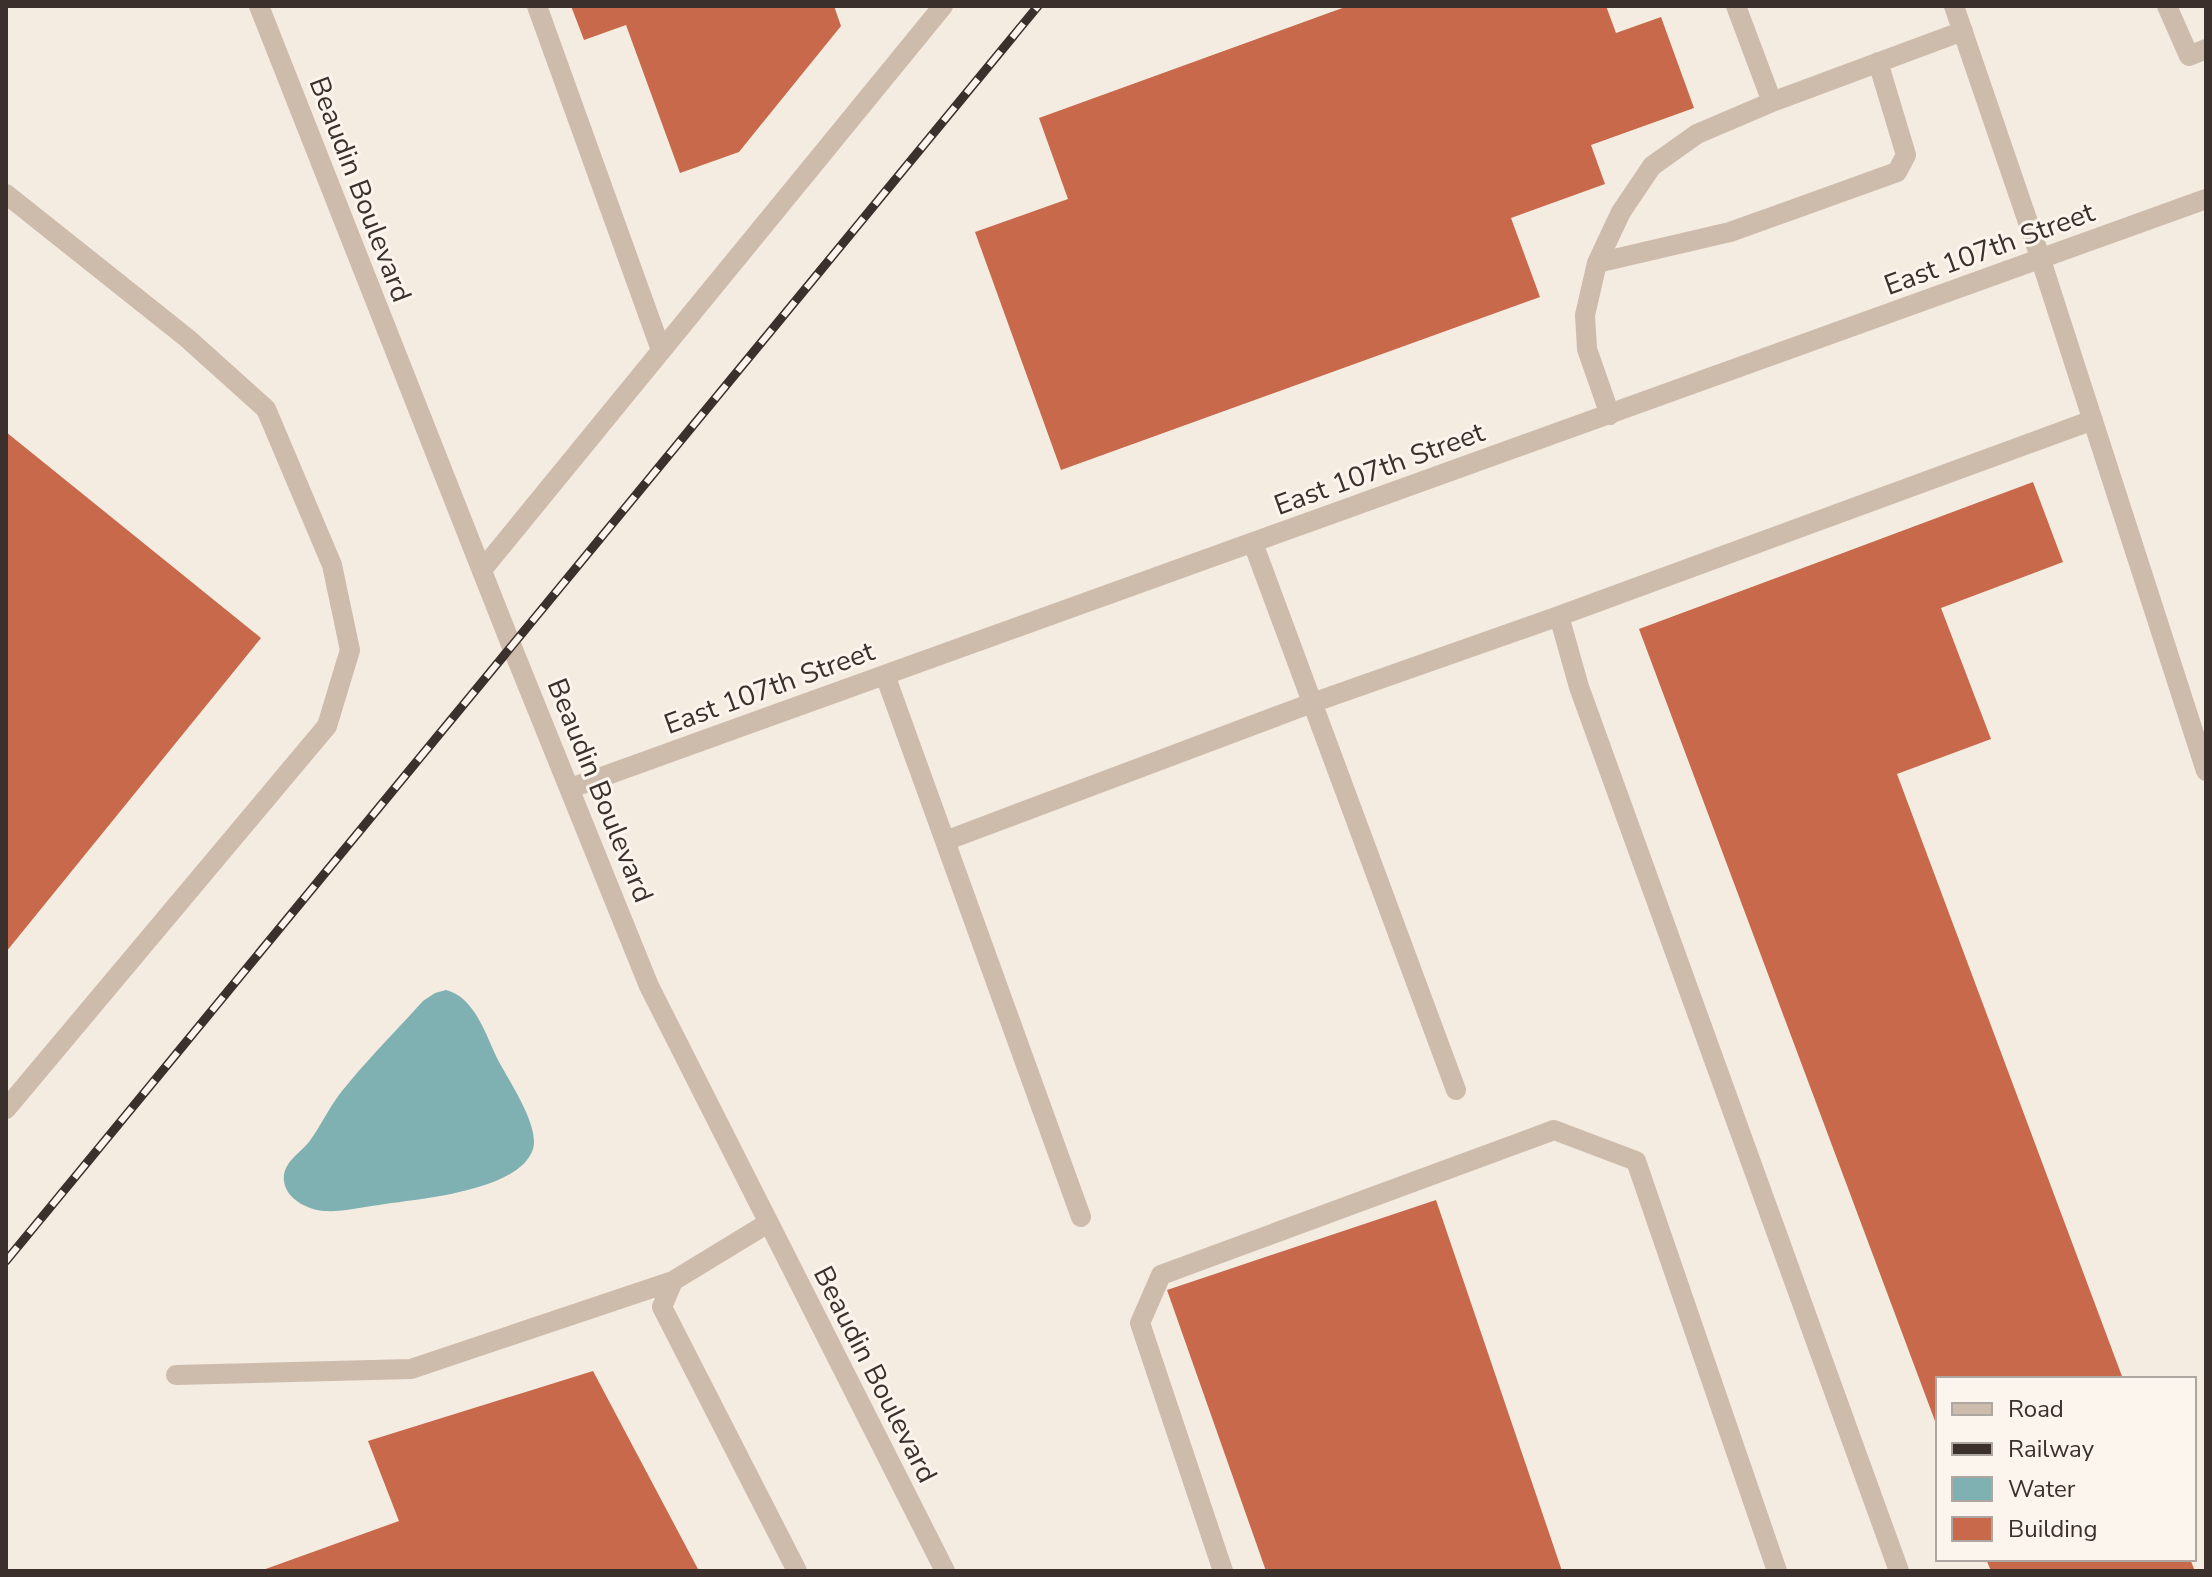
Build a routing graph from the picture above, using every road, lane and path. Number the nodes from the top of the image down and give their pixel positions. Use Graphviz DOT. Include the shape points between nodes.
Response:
graph roads {
  1 [pos="259,6"];
  2 [pos="537,6"];
  3 [pos="943,6"];
  4 [pos="1736,6"];
  5 [pos="1954,6"];
  6 [pos="2167,6"];
  7 [pos="1963,31"];
  8 [pos="2206,49"];
  9 [pos="1878,62"];
  10 [pos="1772,102"];
  11 [pos="6,194"];
  12 [pos="2206,199"];
  13 [pos="2041,260"];
  14 [pos="1597,263"];
  15 [pos="661,350"];
  16 [pos="1610,415"];
  17 [pos="2093,420"];
  18 [pos="1253,543"];
  19 [pos="482,570"];
  20 [pos="1559,616"];
  21 [pos="885,675"];
  22 [pos="1312,703"];
  23 [pos="2206,771"];
  24 [pos="571,788"];
  25 [pos="945,841"];
  26 [pos="1456,1090"];
  27 [pos="6,1109"];
  28 [pos="1081,1217"];
  29 [pos="768,1223"];
  30 [pos="673,1281"];
  31 [pos="176,1375"];
  32 [pos="797,1571"];
  33 [pos="945,1571"];
  34 [pos="1223,1571"];
  35 [pos="1777,1571"];
  36 [pos="1899,1571"];
  1 -- 19 [label="street, Beaudin Boulevard"];
  2 -- 15 [label="street"];
  3 -- 15 [label="street"];
  4 -- 10 [label="street"];
  5 -- 7 [label="street"];
  6 -- 8 [label="street" via="2189,56"];
  7 -- 9 [label="street"];
  7 -- 13 [label="street"];
  9 -- 10 [label="street"];
  9 -- 14 [label="street" via="1906,155 1897,172 1730,232"];
  10 -- 14 [label="street" via="1697,134 1652,166 1621,212"];
  11 -- 27 [label="street" via="187,338 266,409 332,565 350,650 327,726"];
  12 -- 13 [label="street, East 107th Street"];
  13 -- 16 [label="street, East 107th Street"];
  13 -- 17 [label="street"];
  14 -- 16 [label="street" via="1585,315 1587,349"];
  15 -- 19 [label="street"];
  16 -- 18 [label="street, East 107th Street"];
  17 -- 20 [label="street"];
  17 -- 23 [label="street"];
  18 -- 21 [label="street, East 107th Street"];
  18 -- 22 [label="street"];
  19 -- 24 [label="street, Beaudin Boulevard"];
  20 -- 22 [label="street"];
  20 -- 36 [label="street" via="1579,687"];
  21 -- 24 [label="street, East 107th Street"];
  21 -- 25 [label="street"];
  22 -- 25 [label="street"];
  22 -- 26 [label="street"];
  24 -- 29 [label="street, Beaudin Boulevard" via="649,986"];
  25 -- 28 [label="street"];
  29 -- 30 [label="street"];
  29 -- 33 [label="street, Beaudin Boulevard"];
  30 -- 31 [label="street" via="411,1369"];
  30 -- 32 [label="street" via="662,1307"];
  34 -- 35 [label="street" via="1140,1323 1161,1275 1554,1130 1636,1161"];
}
